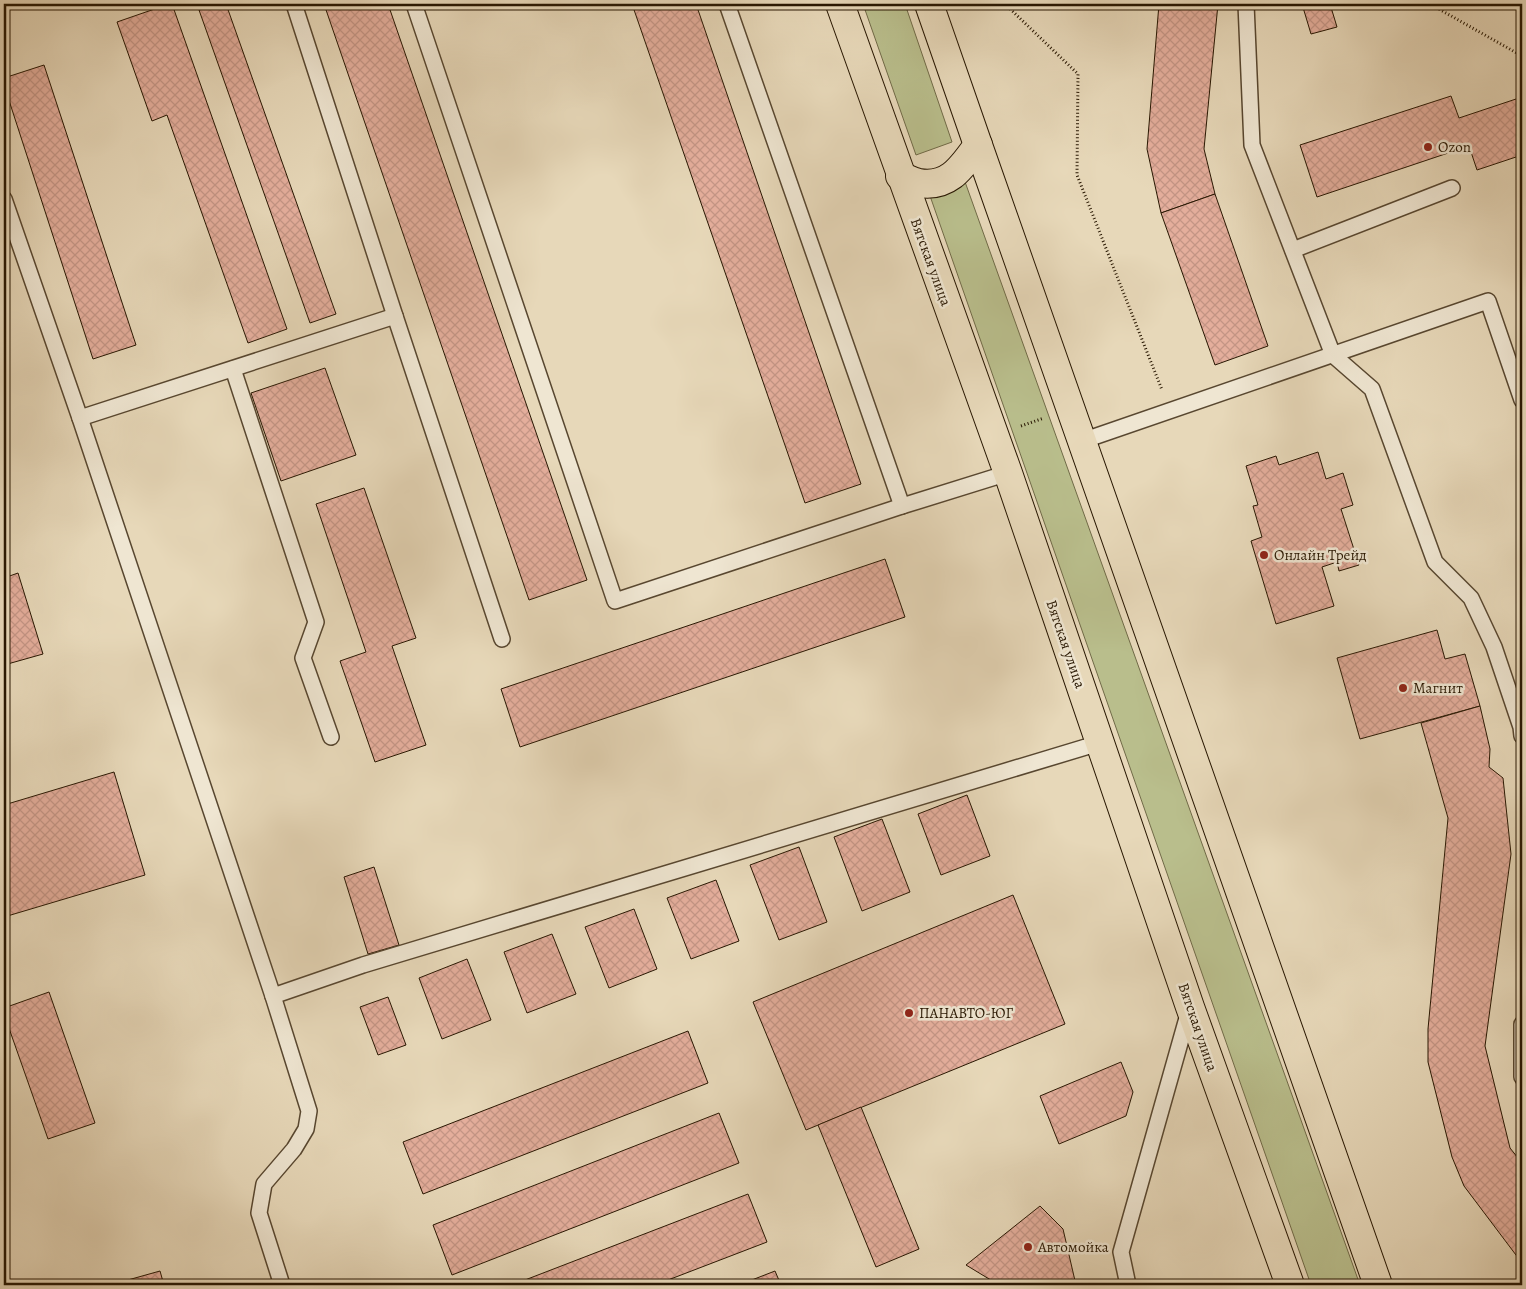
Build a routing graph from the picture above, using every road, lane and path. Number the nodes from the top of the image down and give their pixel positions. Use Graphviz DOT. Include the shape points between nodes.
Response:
graph roads {
  1 [pos="294,4"];
  2 [pos="414,4"];
  3 [pos="727,4"];
  4 [pos="840,4"];
  5 [pos="930,4"];
  6 [pos="1005,4"];
  7 [pos="1246,4"];
  8 [pos="1430,4"];
  9 [pos="1522,56"];
  10 [pos="978,146"];
  11 [pos="900,176"];
  12 [pos="1452,188"];
  13 [pos="4,199"];
  14 [pos="1293,250"];
  15 [pos="395,316"];
  16 [pos="1333,355"];
  17 [pos="233,368"];
  18 [pos="1522,400"];
  19 [pos="1070,409"];
  20 [pos="1170,410"];
  21 [pos="80,418"];
  22 [pos="994,436"];
  23 [pos="1082,441"];
  24 [pos="1008,473"];
  25 [pos="902,506"];
  26 [pos="502,639"];
  27 [pos="1522,736"];
  28 [pos="331,737"];
  29 [pos="1100,743"];
  30 [pos="273,996"];
  31 [pos="1190,1007"];
  32 [pos="1522,1024"];
  33 [pos="1522,1077"];
  34 [pos="282,1285"];
  35 [pos="1128,1285"];
  36 [pos="1290,1285"];
  37 [pos="1378,1285"];
  1 -- 15 [label="lane"];
  2 -- 25 [label="lane" via="615,601"];
  3 -- 25 [label="lane"];
  4 -- 11 [label="main road, Вятская улица"];
  5 -- 10 [label="main road"];
  6 -- 20 [label="path" via="1078,74 1077,175"];
  7 -- 14 [label="lane" via="1252,146"];
  8 -- 9 [label="path"];
  10 -- 11 [label="main road" via="962,168 942,182 919,183"];
  10 -- 19 [label="main road"];
  11 -- 22 [label="main road, Вятская улица"];
  12 -- 14 [label="lane"];
  13 -- 21 [label="lane"];
  14 -- 16 [label="lane"];
  15 -- 17 [label="lane"];
  15 -- 26 [label="lane"];
  16 -- 18 [label="lane" via="1488,301"];
  16 -- 20 [label="lane"];
  16 -- 27 [label="lane" via="1372,390 1436,562 1471,598 1494,648"];
  17 -- 21 [label="lane"];
  17 -- 28 [label="lane" via="316,622 303,658"];
  19 -- 22 [label="path"];
  19 -- 23 [label="main road"];
  20 -- 23 [label="lane"];
  21 -- 30 [label="lane"];
  22 -- 24 [label="main road, Вятская улица"];
  23 -- 37 [label="main road"];
  24 -- 25 [label="lane"];
  24 -- 29 [label="main road, Вятская улица"];
  29 -- 30 [label="lane" via="363,965"];
  29 -- 31 [label="main road, Вятская улица"];
  30 -- 34 [label="lane" via="309,1111 306,1129 294,1149 264,1184 258,1213"];
  31 -- 35 [label="lane" via="1121,1252"];
  31 -- 36 [label="main road, Вятская улица"];
  32 -- 33 [label="lane"];
}
